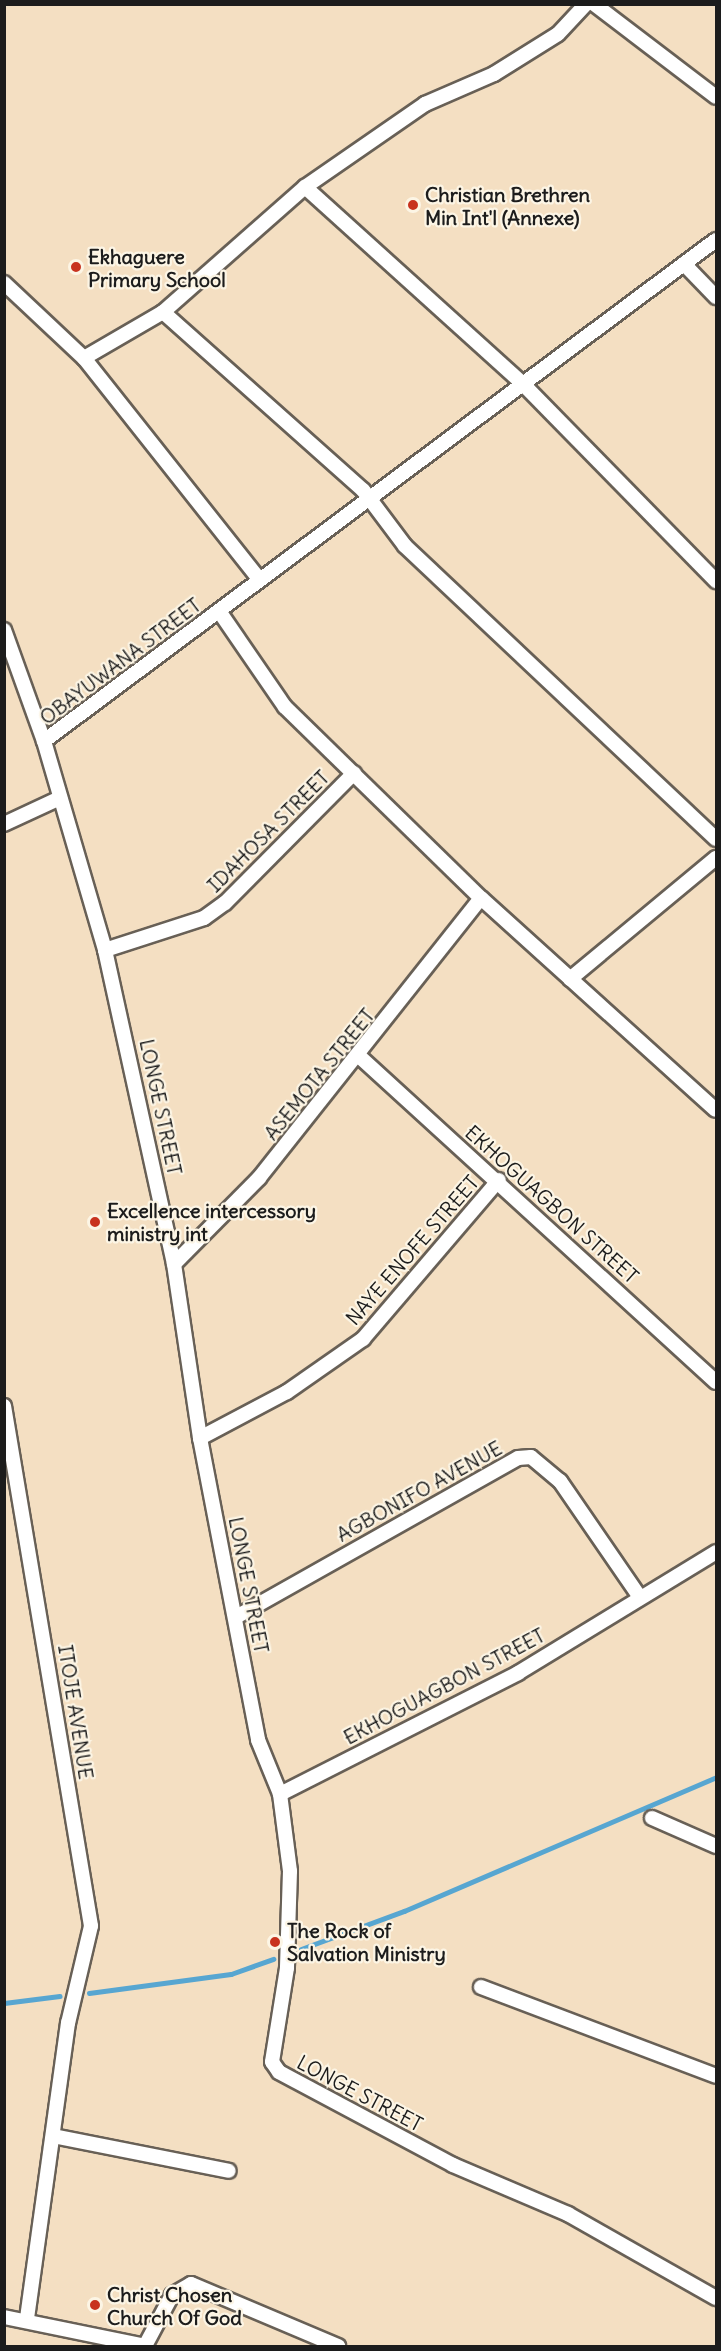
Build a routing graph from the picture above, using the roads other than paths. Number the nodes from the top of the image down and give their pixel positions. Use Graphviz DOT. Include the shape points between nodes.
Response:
graph roads {
  1 [pos="586,4"];
  2 [pos="594,4"];
  3 [pos="717,98"];
  4 [pos="306,187"];
  5 [pos="717,240"];
  6 [pos="684,264"];
  7 [pos="4,283"];
  8 [pos="717,297"];
  9 [pos="163,312"];
  10 [pos="84,358"];
  11 [pos="523,384"];
  12 [pos="368,500"];
  13 [pos="260,580"];
  14 [pos="717,581"];
  15 [pos="219,611"];
  16 [pos="4,630"];
  17 [pos="44,741"];
  18 [pos="354,773"];
  19 [pos="60,798"];
  20 [pos="4,824"];
  21 [pos="717,839"];
  22 [pos="717,858"];
  23 [pos="481,898"];
  24 [pos="105,950"];
  25 [pos="570,979"];
  26 [pos="360,1057"];
  27 [pos="717,1110"];
  28 [pos="499,1180"];
  29 [pos="174,1264"];
  30 [pos="717,1382"];
  31 [pos="4,1406"];
  32 [pos="200,1438"];
  33 [pos="9,1453"];
  34 [pos="717,1552"];
  35 [pos="639,1596"];
  36 [pos="236,1617"];
  37 [pos="280,1794"];
  38 [pos="652,1818"];
  39 [pos="717,1846"];
  40 [pos="481,1987"];
  41 [pos="717,2076"];
  42 [pos="53,2136"];
  43 [pos="229,2171"];
  44 [pos="717,2298"];
  45 [pos="4,2317"];
  46 [pos="27,2320"];
  47 [pos="145,2346"];
  48 [pos="338,2346"];
  1 -- 4 [label="street" via="558,34 494,74 425,104"];
  2 -- 3 [label="street"];
  4 -- 9 [label="street"];
  4 -- 11 [label="street"];
  5 -- 6 [label="street, OBAYUWANA STREET"];
  6 -- 8 [label="street"];
  6 -- 11 [label="street, OBAYUWANA STREET"];
  7 -- 10 [label="street"];
  9 -- 10 [label="street"];
  9 -- 12 [label="street" via="363,490"];
  10 -- 13 [label="street"];
  11 -- 12 [label="street, OBAYUWANA STREET"];
  11 -- 14 [label="street"];
  12 -- 13 [label="street, OBAYUWANA STREET"];
  12 -- 21 [label="street" via="405,546"];
  13 -- 15 [label="street, OBAYUWANA STREET"];
  15 -- 17 [label="street, OBAYUWANA STREET"];
  15 -- 18 [label="street" via="285,707"];
  16 -- 17 [label="street, LONGE STREET"];
  17 -- 19 [label="street, LONGE STREET"];
  18 -- 23 [label="street"];
  18 -- 24 [label="street, IDAHOSA STREET" via="225,903 204,918"];
  19 -- 20 [label="street"];
  19 -- 24 [label="street, LONGE STREET"];
  22 -- 25 [label="street"];
  23 -- 25 [label="street"];
  23 -- 26 [label="street, ASEMOTA STREET"];
  24 -- 29 [label="street, LONGE STREET"];
  25 -- 27 [label="street"];
  26 -- 28 [label="street, EKHOGUAGBON STREET"];
  26 -- 29 [label="street, ASEMOTA STREET" via="259,1178"];
  28 -- 30 [label="street, EKHOGUAGBON STREET"];
  28 -- 32 [label="street, NAYE ENOFE STREET" via="363,1339 287,1392"];
  29 -- 32 [label="street, LONGE STREET"];
  31 -- 33 [label="street, ITOJE AVENUE"];
  32 -- 36 [label="street, LONGE STREET"];
  33 -- 42 [label="street, ITOJE AVENUE" via="91,1926 68,2023"];
  34 -- 35 [label="street, EKHOGUAGBON STREET"];
  35 -- 36 [label="street, AGBONIFO AVENUE" via="560,1481 531,1457 518,1458"];
  35 -- 37 [label="street, EKHOGUAGBON STREET" via="518,1673"];
  36 -- 37 [label="street, LONGE STREET" via="258,1740"];
  37 -- 44 [label="street, LONGE STREET" via="290,1871 287,1968 271,2052 279,2073 453,2165 568,2214"];
  38 -- 39 [label="street"];
  40 -- 41 [label="street"];
  42 -- 43 [label="street"];
  42 -- 46 [label="street, ITOJE AVENUE"];
  45 -- 46 [label="street"];
  46 -- 47 [label="street"];
  47 -- 48 [label="street" via="172,2295 191,2284"];
}
